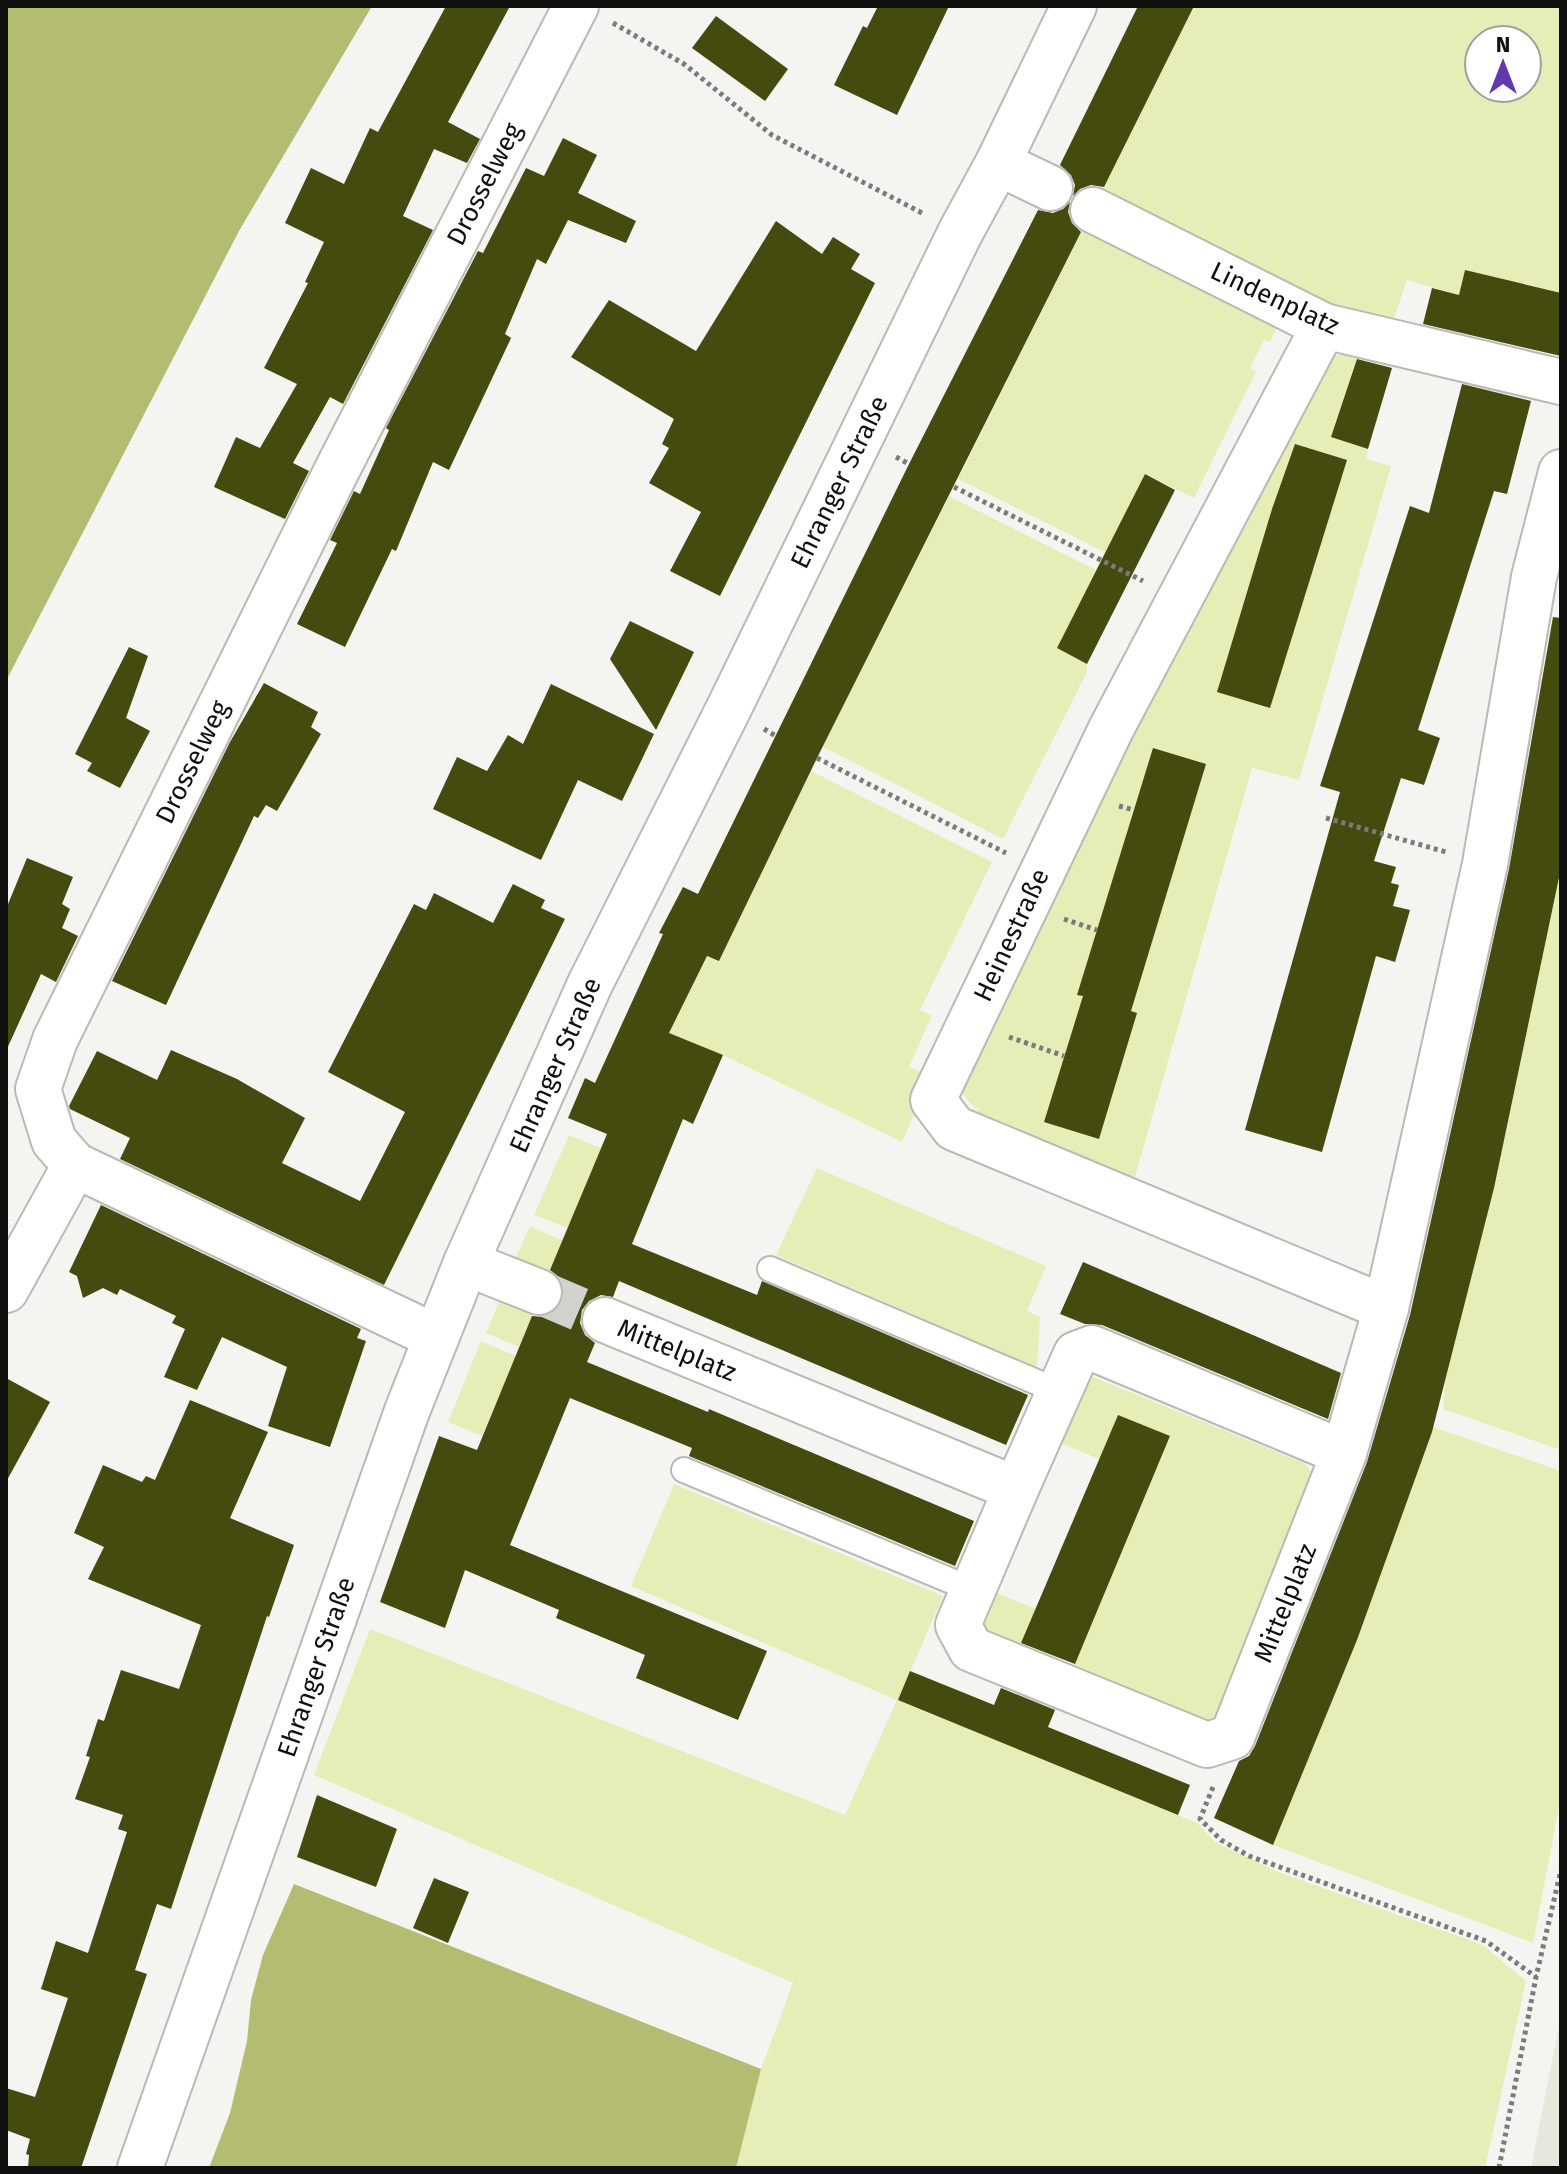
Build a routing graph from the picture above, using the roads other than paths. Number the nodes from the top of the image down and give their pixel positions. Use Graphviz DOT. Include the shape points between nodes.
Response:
graph roads {
  1 [pos="1074,6"];
  2 [pos="591,13"];
  3 [pos="998,163"];
  4 [pos="1050,188"];
  5 [pos="1093,210"];
  6 [pos="1324,326"];
  7 [pos="1561,382"];
  8 [pos="1561,472"];
  9 [pos="75,1165"];
  10 [pos="466,1263"];
  11 [pos="770,1269"];
  12 [pos="6,1290"];
  13 [pos="539,1292"];
  14 [pos="1386,1308"];
  15 [pos="605,1320"];
  16 [pos="436,1337"];
  17 [pos="1060,1392"];
  18 [pos="1344,1453"];
  19 [pos="684,1470"];
  20 [pos="1016,1489"];
  21 [pos="973,1590"];
  22 [pos="140,2168"];
  1 -- 3 [label="street, Ehranger Straße"];
  2 -- 9 [label="street, Drosselweg" via="339,466 55,1040 38,1089 54,1141"];
  3 -- 4 [label="street"];
  3 -- 10 [label="street, Ehranger Straße" via="590,984"];
  5 -- 6 [label="street, Lindenplatz"];
  6 -- 7 [label="street, Lindenplatz"];
  6 -- 14 [label="street, Heinestraße" via="1111,729 933,1100 954,1128"];
  8 -- 14 [label="street" via="1534,577 1485,864"];
  9 -- 12 [label="street"];
  9 -- 16 [label="street, Drosselweg"];
  10 -- 13 [label="street"];
  10 -- 16 [label="street, Ehranger Straße"];
  11 -- 17 [label="lane"];
  14 -- 18 [label="street"];
  15 -- 20 [label="street, Mittelplatz"];
  16 -- 22 [label="street, Ehranger Straße"];
  17 -- 18 [label="street" via="1076,1354 1092,1348"];
  17 -- 20 [label="street"];
  18 -- 21 [label="street, Mittelplatz" via="1232,1737 1207,1745 971,1649 958,1625"];
  19 -- 21 [label="lane"];
  20 -- 21 [label="street"];
}
